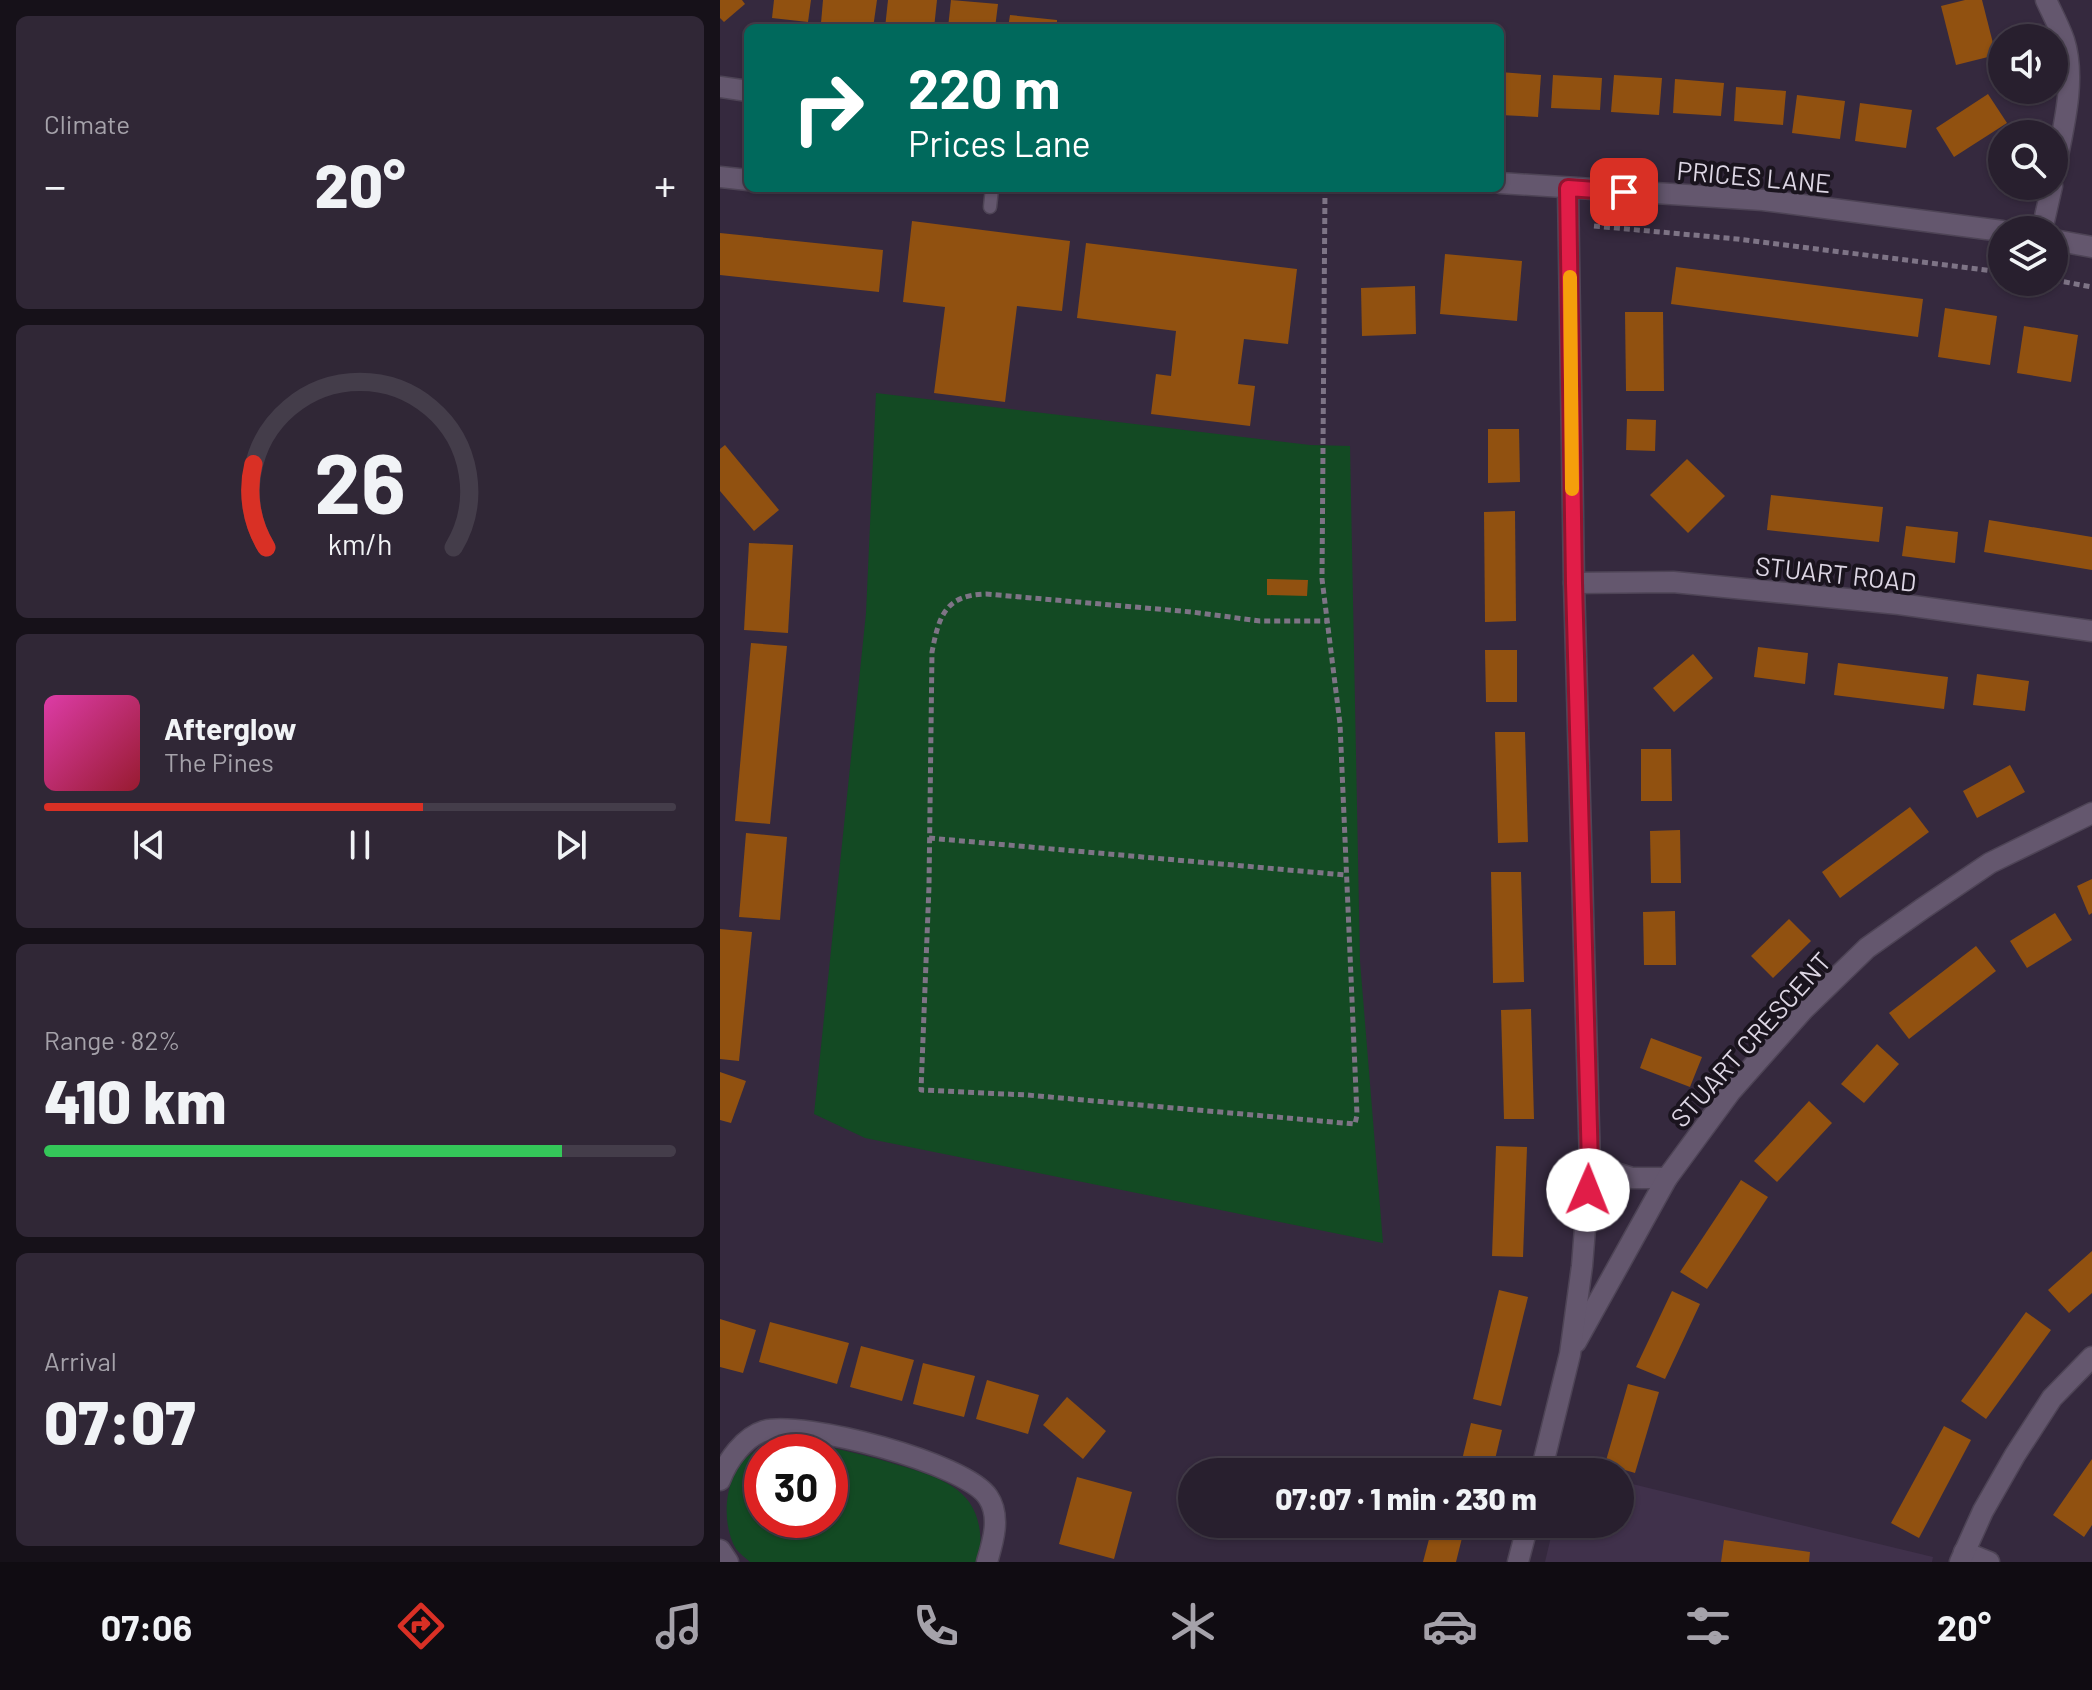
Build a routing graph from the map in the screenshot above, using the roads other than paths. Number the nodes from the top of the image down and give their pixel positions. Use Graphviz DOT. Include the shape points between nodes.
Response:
graph roads {
  1 [pos="2046,0"];
  2 [pos="720,87"];
  3 [pos="744,90"];
  4 [pos="2064,120"];
  5 [pos="720,177"];
  6 [pos="744,180"];
  7 [pos="1504,183"];
  8 [pos="1568,188"];
  9 [pos="992,192"];
  10 [pos="990,207"];
  11 [pos="1988,229"];
  12 [pos="2068,243"];
  13 [pos="2092,247"];
  14 [pos="1574,583"];
  15 [pos="2092,631"];
  16 [pos="2092,813"];
  17 [pos="1590,1165"];
  18 [pos="1667,1178"];
  19 [pos="1570,1354"];
  20 [pos="2092,1357"];
  21 [pos="1544,1458"];
  22 [pos="721,1472"];
  23 [pos="1524,1538"];
  24 [pos="720,1550"];
  25 [pos="1962,1557"];
  26 [pos="728,1562"];
  27 [pos="987,1562"];
  28 [pos="1518,1562"];
  29 [pos="1989,1562"];
  1 -- 4 [label="street" via="2064,41 2069,71"];
  2 -- 3 [label="street"];
  5 -- 6 [label="street"];
  7 -- 8 [label="street, PRICES LANE"];
  8 -- 11 [label="street, PRICES LANE" via="1763,200"];
  8 -- 14 [label="street"];
  9 -- 10 [label="lane"];
  12 -- 13 [label="street"];
  14 -- 15 [label="street, STUART ROAD" via="1673,582 1899,604"];
  14 -- 17 [label="street"];
  16 -- 18 [label="street, STUART CRESCENT" via="1990,863 1867,948 1731,1091"];
  17 -- 18 [label="street" via="1632,1178"];
  17 -- 19 [label="street"];
  18 -- 19 [label="street, STUART CRESCENT"];
  19 -- 21 [label="street"];
  20 -- 25 [label="street" via="2045,1409"];
  22 -- 27 [label="street" via="760,1432 779,1428 877,1446 947,1469 989,1497 996,1523"];
  23 -- 28 [label="street"];
  24 -- 26 [label="street"];
  25 -- 29 [label="street"];
}
